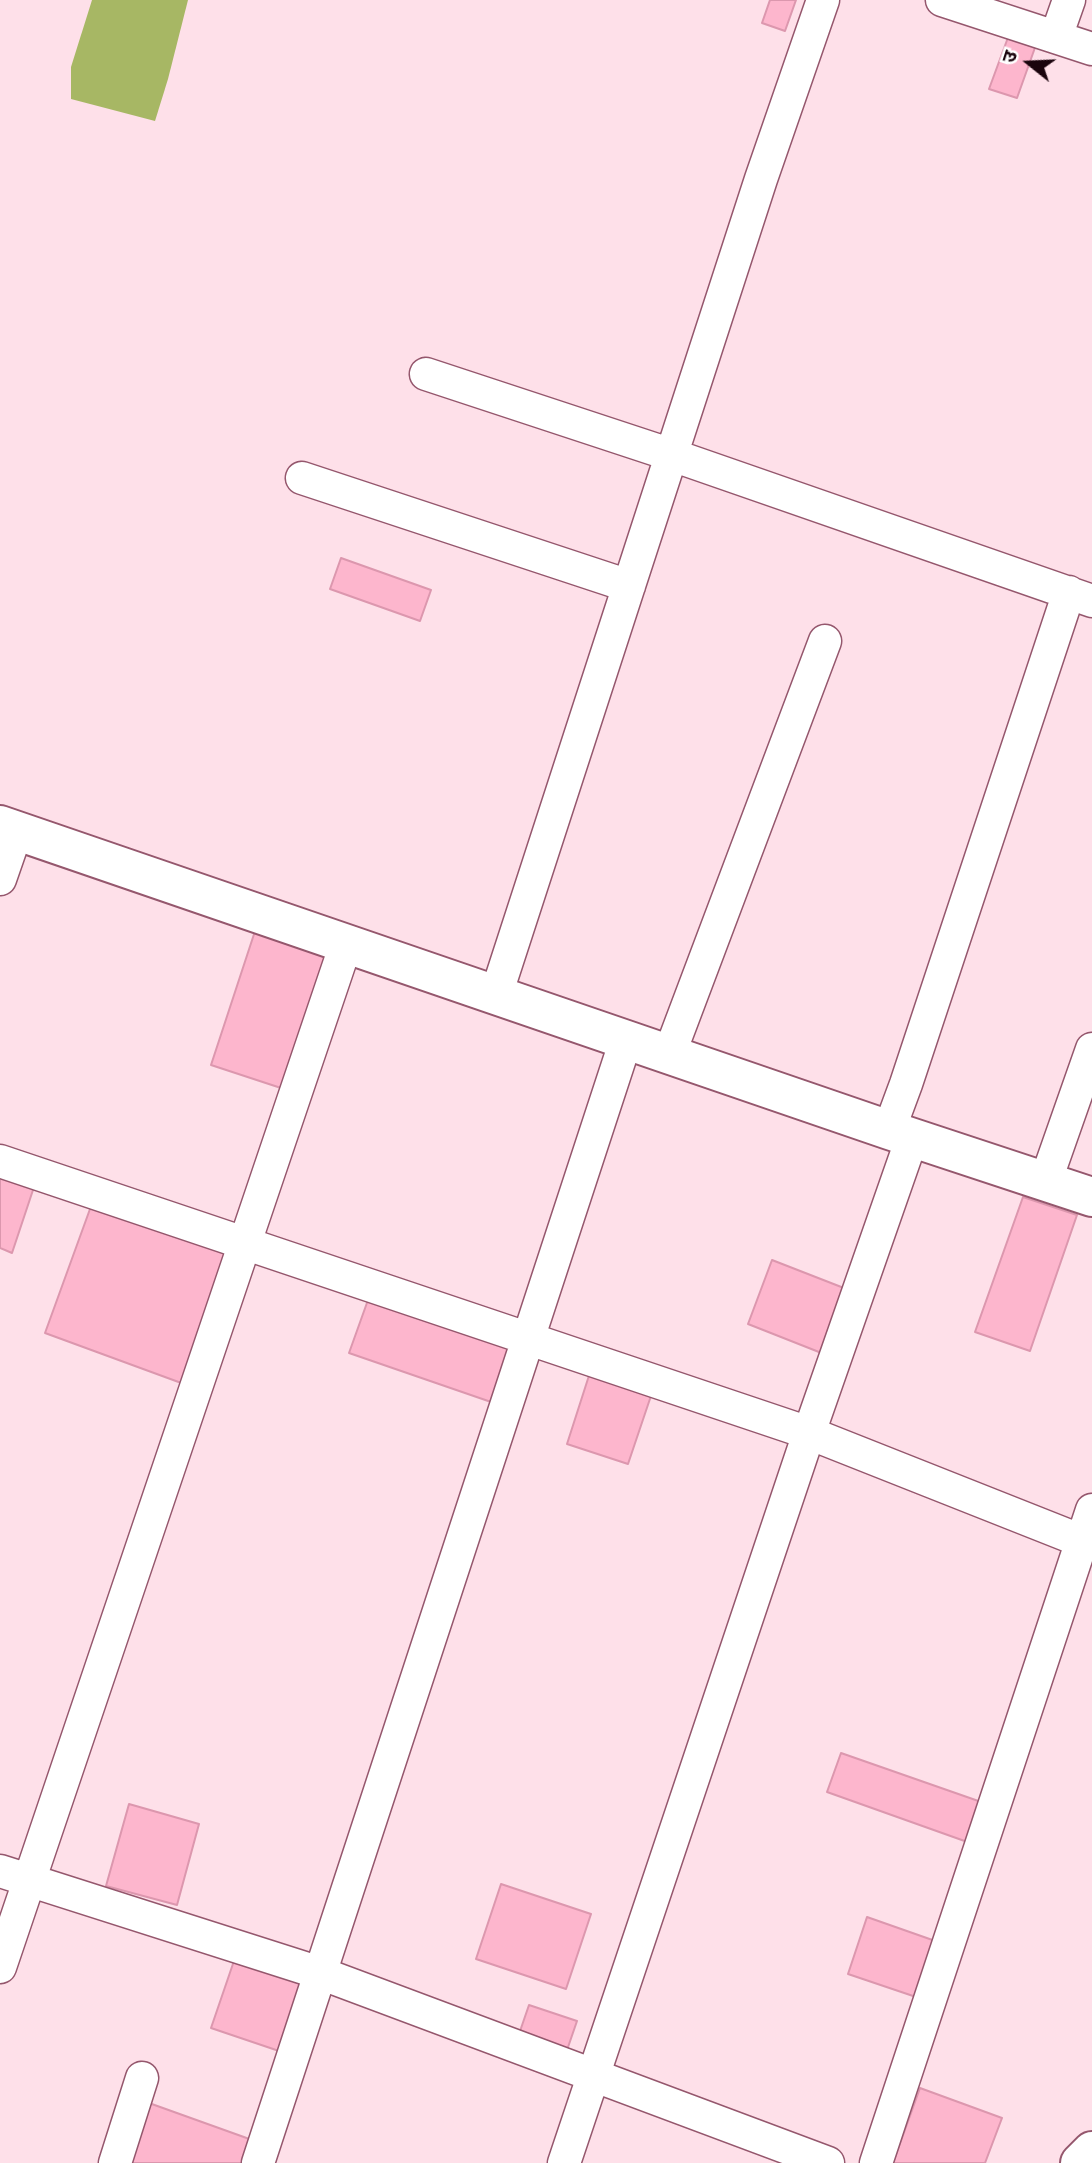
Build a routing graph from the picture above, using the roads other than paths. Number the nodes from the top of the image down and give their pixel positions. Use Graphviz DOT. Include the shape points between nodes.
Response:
graph roads {
  1 [pos="823,0"];
  2 [pos="942,0"];
  3 [pos="1069,0"];
  4 [pos="1056,37"];
  5 [pos="1092,49"];
  6 [pos="426,374"];
  7 [pos="672,455"];
  8 [pos="302,478"];
  9 [pos="629,586"];
  10 [pos="1081,597"];
  11 [pos="825,641"];
  12 [pos="8,828"];
  13 [pos="0,879"];
  14 [pos="346,944"];
  15 [pos="496,995"];
  16 [pos="626,1040"];
  17 [pos="1092,1049"];
  18 [pos="669,1055"];
  19 [pos="900,1134"];
  20 [pos="0,1161"];
  21 [pos="1046,1180"];
  22 [pos="1092,1197"];
  23 [pos="245,1242"];
  24 [pos="529,1337"];
  25 [pos="809,1433"];
  26 [pos="1092,1510"];
  27 [pos="1087,1543"];
  28 [pos="14,1877"];
  29 [pos="0,1967"];
  30 [pos="320,1973"];
  31 [pos="593,2077"];
  32 [pos="142,2078"];
  33 [pos="1092,2151"];
  34 [pos="115,2163"];
  35 [pos="258,2163"];
  36 [pos="564,2163"];
  37 [pos="828,2163"];
  38 [pos="876,2163"];
  39 [pos="1080,2163"];
  1 -- 7 [label="street"];
  2 -- 4 [label="street"];
  3 -- 4 [label="street"];
  4 -- 5 [label="street"];
  6 -- 7 [label="street"];
  7 -- 9 [label="street"];
  7 -- 10 [label="street"];
  8 -- 9 [label="street"];
  9 -- 15 [label="street"];
  10 -- 19 [label="street" via="911,1071"];
  11 -- 18 [label="street"];
  12 -- 13 [label="street"];
  12 -- 14 [label="street"];
  14 -- 15 [label="street"];
  14 -- 23 [label="street"];
  15 -- 16 [label="street"];
  16 -- 18 [label="street"];
  16 -- 24 [label="street"];
  17 -- 21 [label="street"];
  18 -- 19 [label="street"];
  19 -- 21 [label="street"];
  19 -- 25 [label="street"];
  20 -- 23 [label="street"];
  21 -- 22 [label="street"];
  23 -- 24 [label="street"];
  23 -- 28 [label="street"];
  24 -- 25 [label="street"];
  24 -- 30 [label="street"];
  25 -- 27 [label="street"];
  25 -- 31 [label="street"];
  26 -- 27 [label="street"];
  27 -- 38 [label="street"];
  28 -- 29 [label="street"];
  28 -- 30 [label="street"];
  30 -- 31 [label="street"];
  30 -- 35 [label="street"];
  31 -- 36 [label="street"];
  31 -- 37 [label="street"];
  32 -- 34 [label="street"];
  33 -- 39 [label="street"];
}
